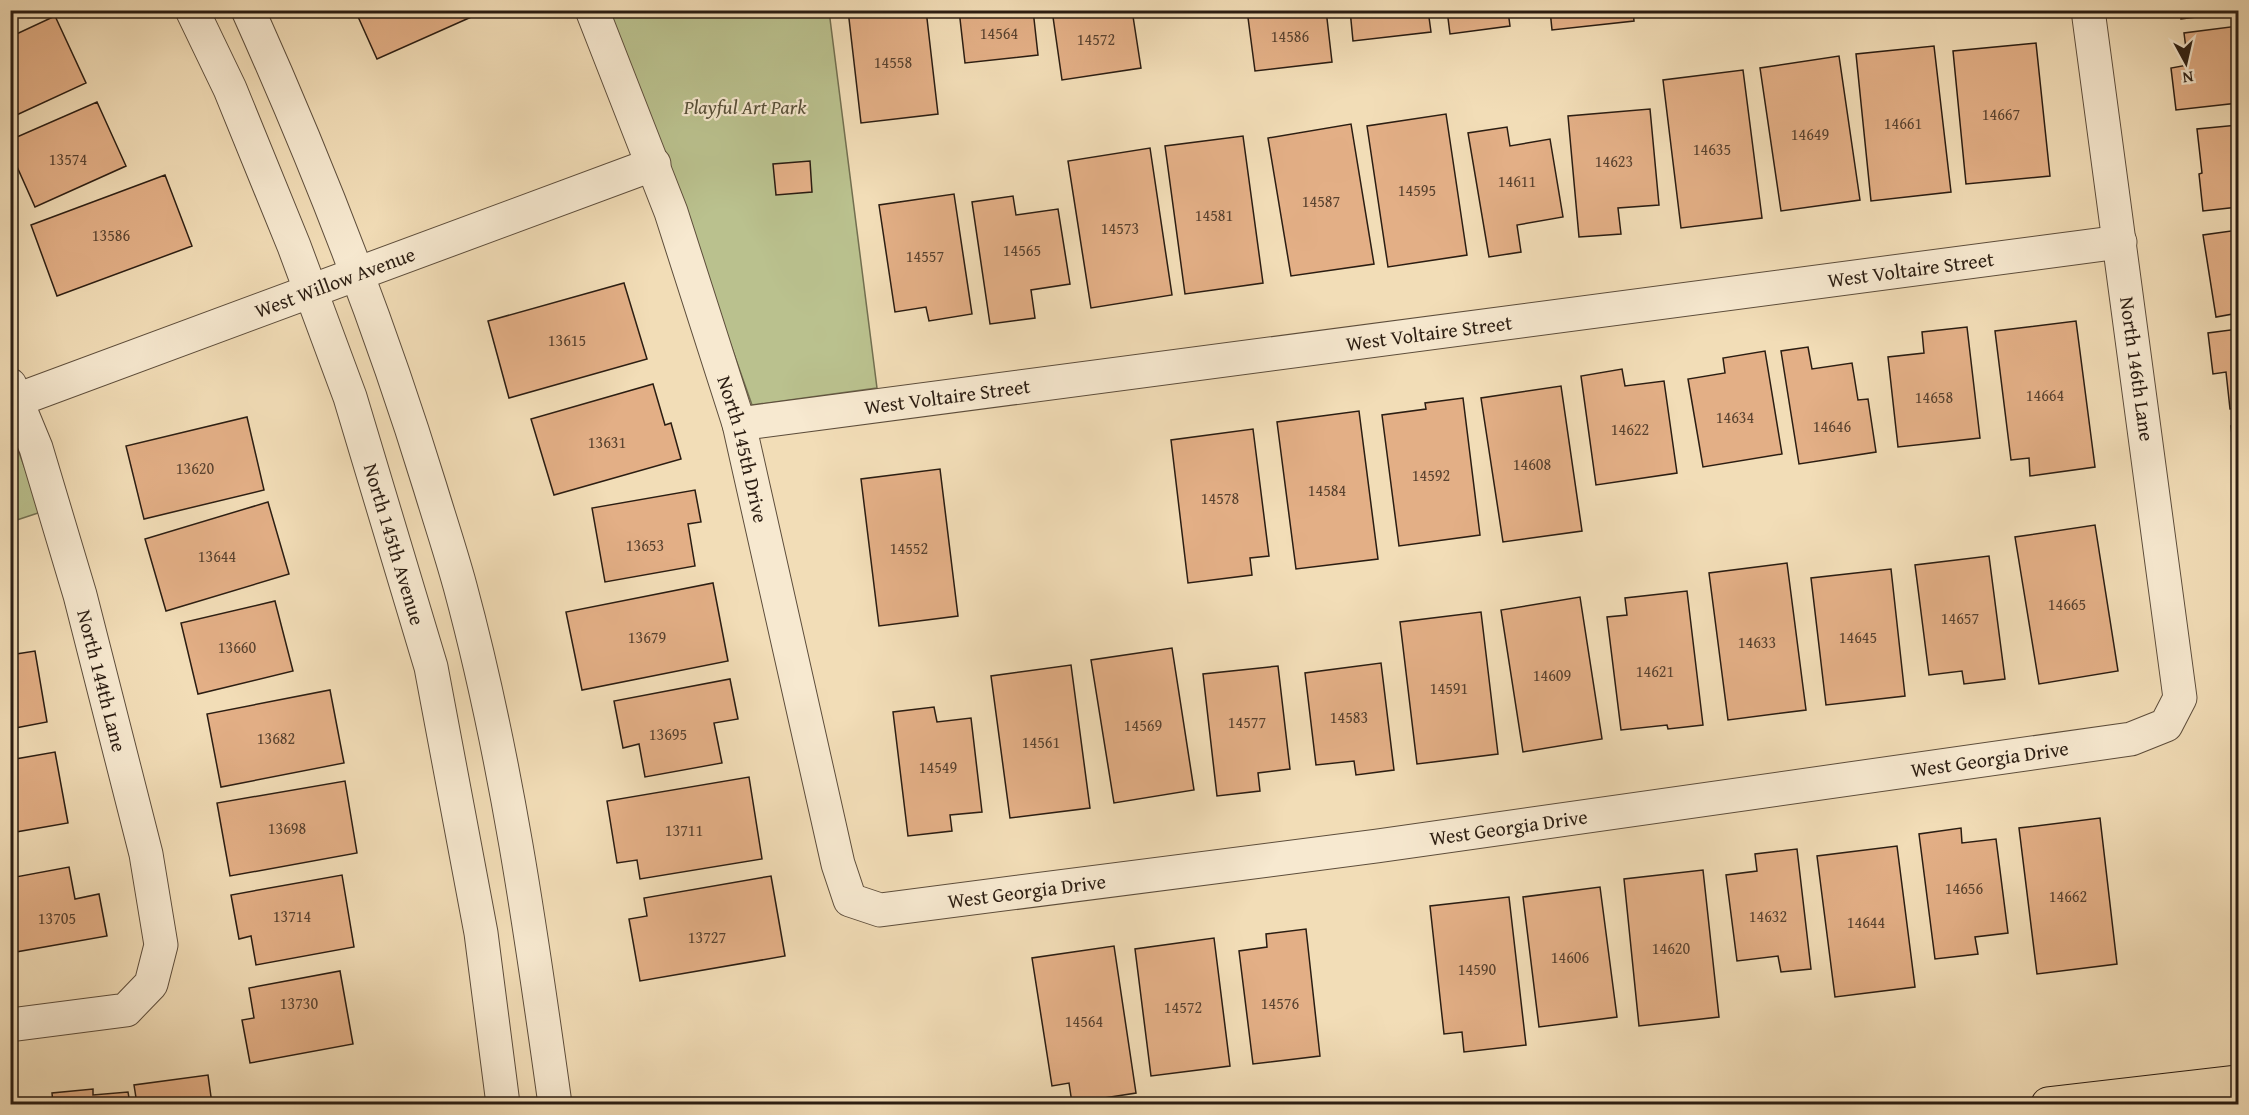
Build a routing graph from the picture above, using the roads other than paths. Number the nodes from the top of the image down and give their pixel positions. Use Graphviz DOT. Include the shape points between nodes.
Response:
graph roads {
  1 [pos="192,10"];
  2 [pos="248,10"];
  3 [pos="592,10"];
  4 [pos="2088,10"];
  5 [pos="654,164"];
  6 [pos="2120,242"];
  7 [pos="358,274"];
  8 [pos="311,291"];
  9 [pos="14,393"];
  10 [pos="739,424"];
  11 [pos="2166,725"];
  12 [pos="850,900"];
  13 [pos="10,1025"];
  14 [pos="2238,1082"];
  15 [pos="503,1104"];
  16 [pos="555,1104"];
  17 [pos="2048,1104"];
  1 -- 8 [label="street, North 145th Avenue" via="230,89"];
  2 -- 7 [label="street"];
  3 -- 5 [label="street, North 145th Drive"];
  4 -- 6 [label="street, North 146th Lane"];
  5 -- 7 [label="street, West Willow Avenue"];
  5 -- 10 [label="street, North 145th Drive"];
  6 -- 10 [label="street, West Voltaire Street"];
  6 -- 11 [label="street, North 146th Lane" via="2181,698"];
  7 -- 8 [label="street, West Willow Avenue"];
  7 -- 16 [label="street" via="400,390 453,562 485,690 528,913"];
  8 -- 9 [label="street, West Willow Avenue"];
  8 -- 15 [label="street, North 145th Avenue" via="350,397 431,667 481,933"];
  9 -- 13 [label="street, North 144th Lane" via="36,448 80,595 146,854 161,945 151,984 126,1010"];
  10 -- 12 [label="street, North 145th Drive" via="835,853"];
  11 -- 12 [label="street, West Georgia Drive" via="2131,739 1353,849 880,910"];
  14 -- 17 [label="main road"];
}
